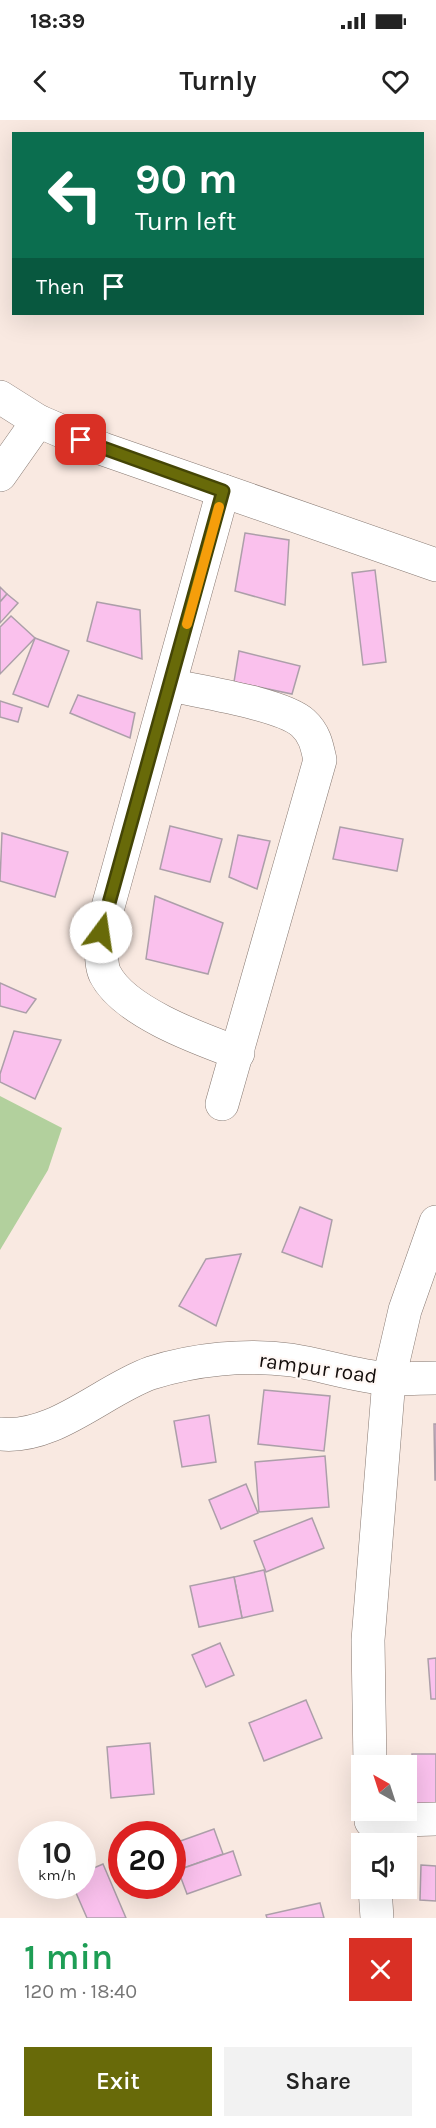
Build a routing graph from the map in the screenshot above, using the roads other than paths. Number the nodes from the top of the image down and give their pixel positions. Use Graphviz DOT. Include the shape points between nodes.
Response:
graph roads {
  1 [pos="0,397"];
  2 [pos="38,421"];
  3 [pos="0,475"];
  4 [pos="223,491"];
  5 [pos="436,565"];
  6 [pos="170,685"];
  7 [pos="238,1053"];
  8 [pos="222,1104"];
  9 [pos="436,1222"];
  10 [pos="436,1378"];
  11 [pos="389,1379"];
  12 [pos="0,1434"];
  13 [pos="370,1755"];
  14 [pos="436,1819"];
  15 [pos="372,1825"];
  16 [pos="376,1899"];
  17 [pos="377,1918"];
  1 -- 2 [label="street"];
  2 -- 3 [label="street"];
  2 -- 4 [label="street" via="103,449"];
  4 -- 5 [label="street"];
  4 -- 6 [label="street"];
  6 -- 7 [label="street" via="101,932 104,973 134,1006 196,1038"];
  6 -- 7 [label="street" via="285,712 303,722 315,738 320,760"];
  7 -- 8 [label="street"];
  9 -- 11 [label="street" via="405,1310"];
  10 -- 11 [label="street, rampur road"];
  11 -- 12 [label="street, rampur road" via="290,1360 238,1358 193,1363 150,1374 62,1420 32,1430"];
  11 -- 13 [label="street" via="368,1640"];
  14 -- 15 [label="street"];
  16 -- 17 [label="street"];
}
